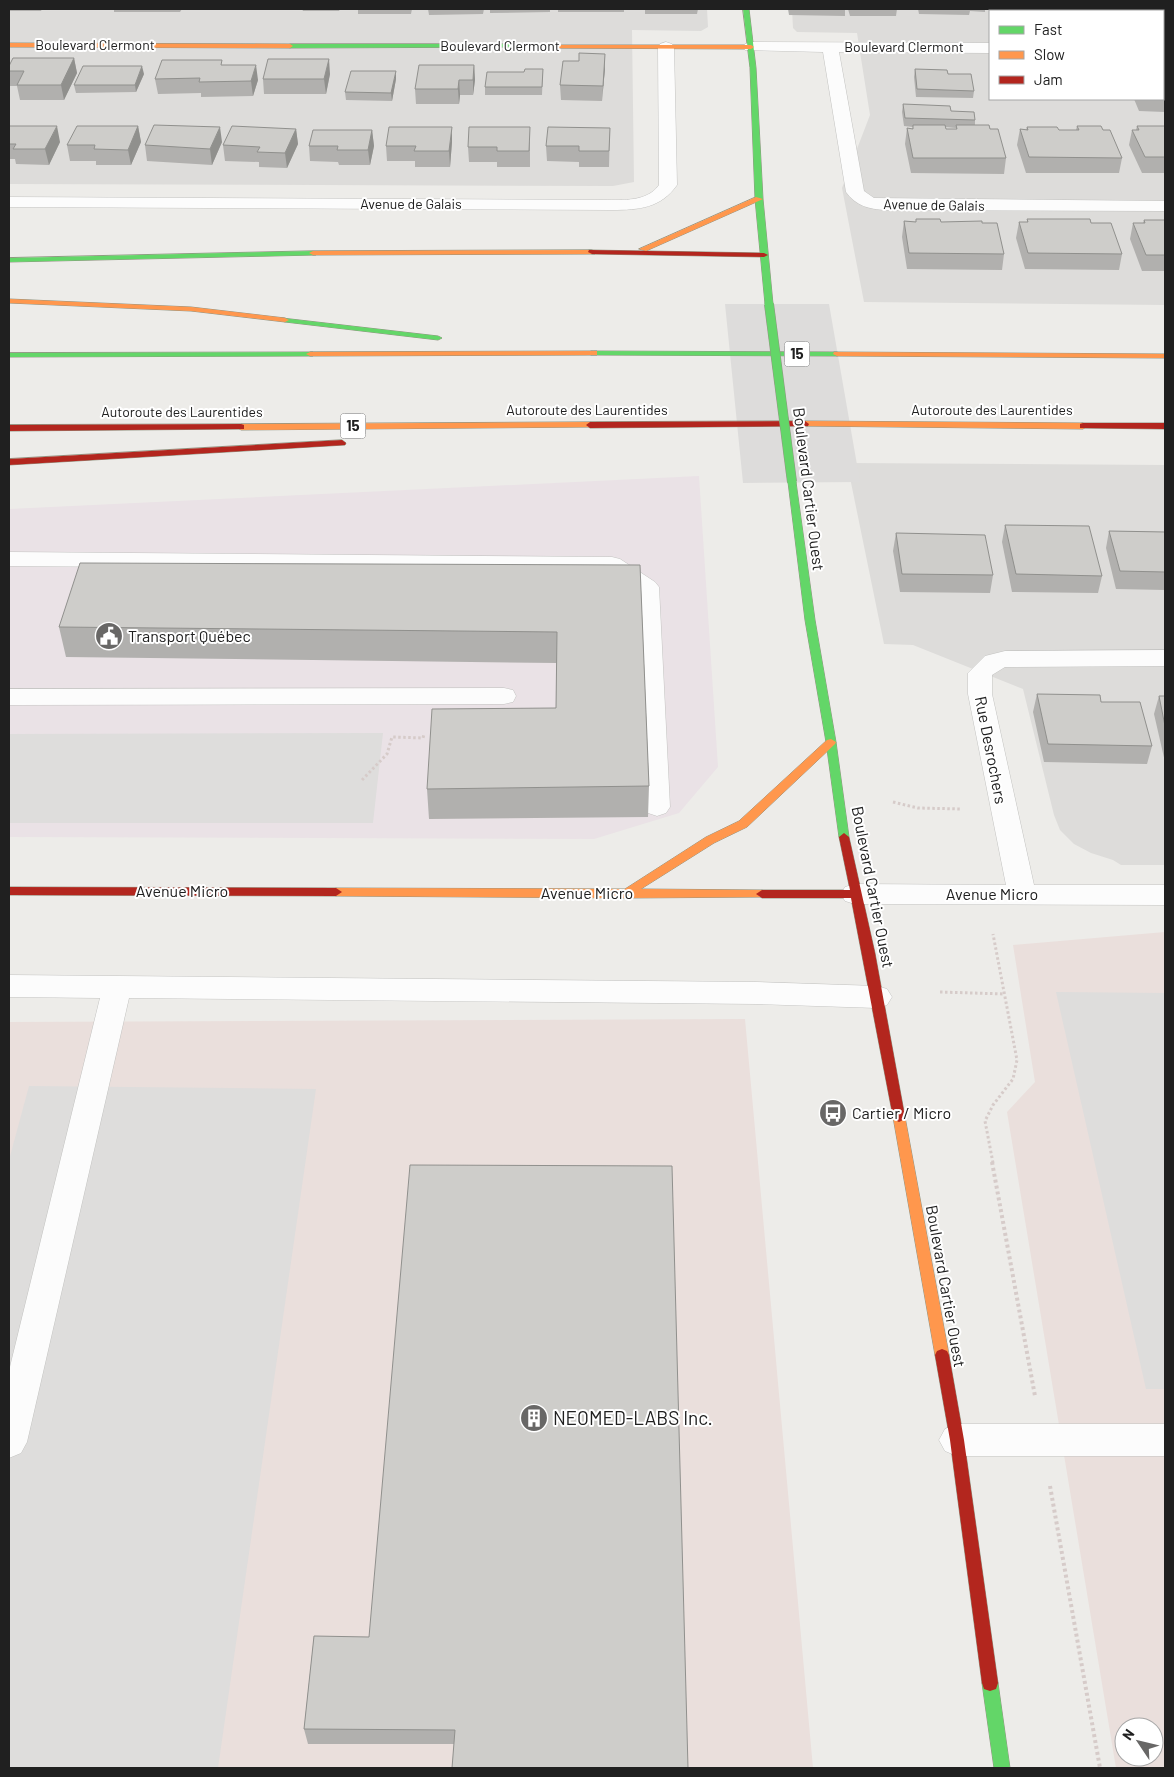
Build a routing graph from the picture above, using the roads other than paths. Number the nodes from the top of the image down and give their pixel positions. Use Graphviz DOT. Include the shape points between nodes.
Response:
graph roads {
  1 [pos="746,9"];
  2 [pos="9,45"];
  3 [pos="666,47"];
  4 [pos="751,47"];
  5 [pos="830,47"];
  6 [pos="989,48"];
  7 [pos="759,199"];
  8 [pos="9,202"];
  9 [pos="1165,206"];
  10 [pos="637,252"];
  11 [pos="764,255"];
  12 [pos="9,260"];
  13 [pos="9,301"];
  14 [pos="449,340"];
  15 [pos="469,342"];
  16 [pos="558,353"];
  17 [pos="9,355"];
  18 [pos="1165,356"];
  19 [pos="698,424"];
  20 [pos="1165,426"];
  21 [pos="9,428"];
  22 [pos="452,438"];
  23 [pos="353,443"];
  24 [pos="9,462"];
  25 [pos="9,559"];
  26 [pos="1165,658"];
  27 [pos="504,696"];
  28 [pos="9,697"];
  29 [pos="832,742"];
  30 [pos="657,807"];
  31 [pos="9,891"];
  32 [pos="626,894"];
  33 [pos="855,894"];
  34 [pos="1022,895"];
  35 [pos="1165,895"];
  36 [pos="9,986"];
  37 [pos="117,987"];
  38 [pos="878,997"];
  39 [pos="957,1440"];
  40 [pos="1165,1440"];
  41 [pos="9,1442"];
  42 [pos="1002,1768"];
  1 -- 4 [label="main road, Boulevard Cartier Ouest"];
  2 -- 3 [label="main road, Boulevard Clermont"];
  3 -- 4 [label="main road, Boulevard Clermont"];
  3 -- 8 [label="street, Avenue de Galais" via="668,185 663,192 639,203"];
  4 -- 5 [label="street, Boulevard Clermont"];
  4 -- 7 [label="main road, Boulevard Cartier Ouest" via="758,131"];
  5 -- 6 [label="street, Boulevard Clermont"];
  5 -- 9 [label="street, Avenue de Galais" via="854,192 865,201 879,205"];
  7 -- 10 [label="main road"];
  7 -- 11 [label="main road, Boulevard Cartier Ouest"];
  10 -- 11 [label="main road"];
  10 -- 12 [label="main road" via="341,252"];
  11 -- 29 [label="main road, Boulevard Cartier Ouest, bridge" via="810,620"];
  13 -- 14 [label="main road" via="191,309"];
  15 -- 16 [label="main road"];
  16 -- 17 [label="main road, 15"];
  16 -- 18 [label="main road, 15"];
  19 -- 20 [label="main road, Autoroute des Laurentides / 15"];
  19 -- 21 [label="main road, Autoroute des Laurentides / 15"];
  19 -- 22 [label="main road"];
  23 -- 24 [label="main road"];
  25 -- 30 [label="street" via="612,564 648,586"];
  26 -- 34 [label="street, Rue Desrochers" via="1005,659 994,661 980,673 980,694"];
  27 -- 28 [label="street"];
  29 -- 32 [label="main road" via="743,824 710,840"];
  29 -- 33 [label="main road, Boulevard Cartier Ouest" via="844,840"];
  31 -- 32 [label="main road, Avenue Micro"];
  32 -- 33 [label="main road, Avenue Micro"];
  33 -- 34 [label="street, Avenue Micro"];
  33 -- 38 [label="main road, Boulevard Cartier Ouest"];
  34 -- 35 [label="street, Avenue Micro"];
  36 -- 37 [label="street"];
  37 -- 38 [label="street"];
  37 -- 41 [label="street"];
  38 -- 39 [label="main road, Boulevard Cartier Ouest"];
  39 -- 40 [label="street"];
  39 -- 42 [label="main road, Boulevard Cartier Ouest"];
}
